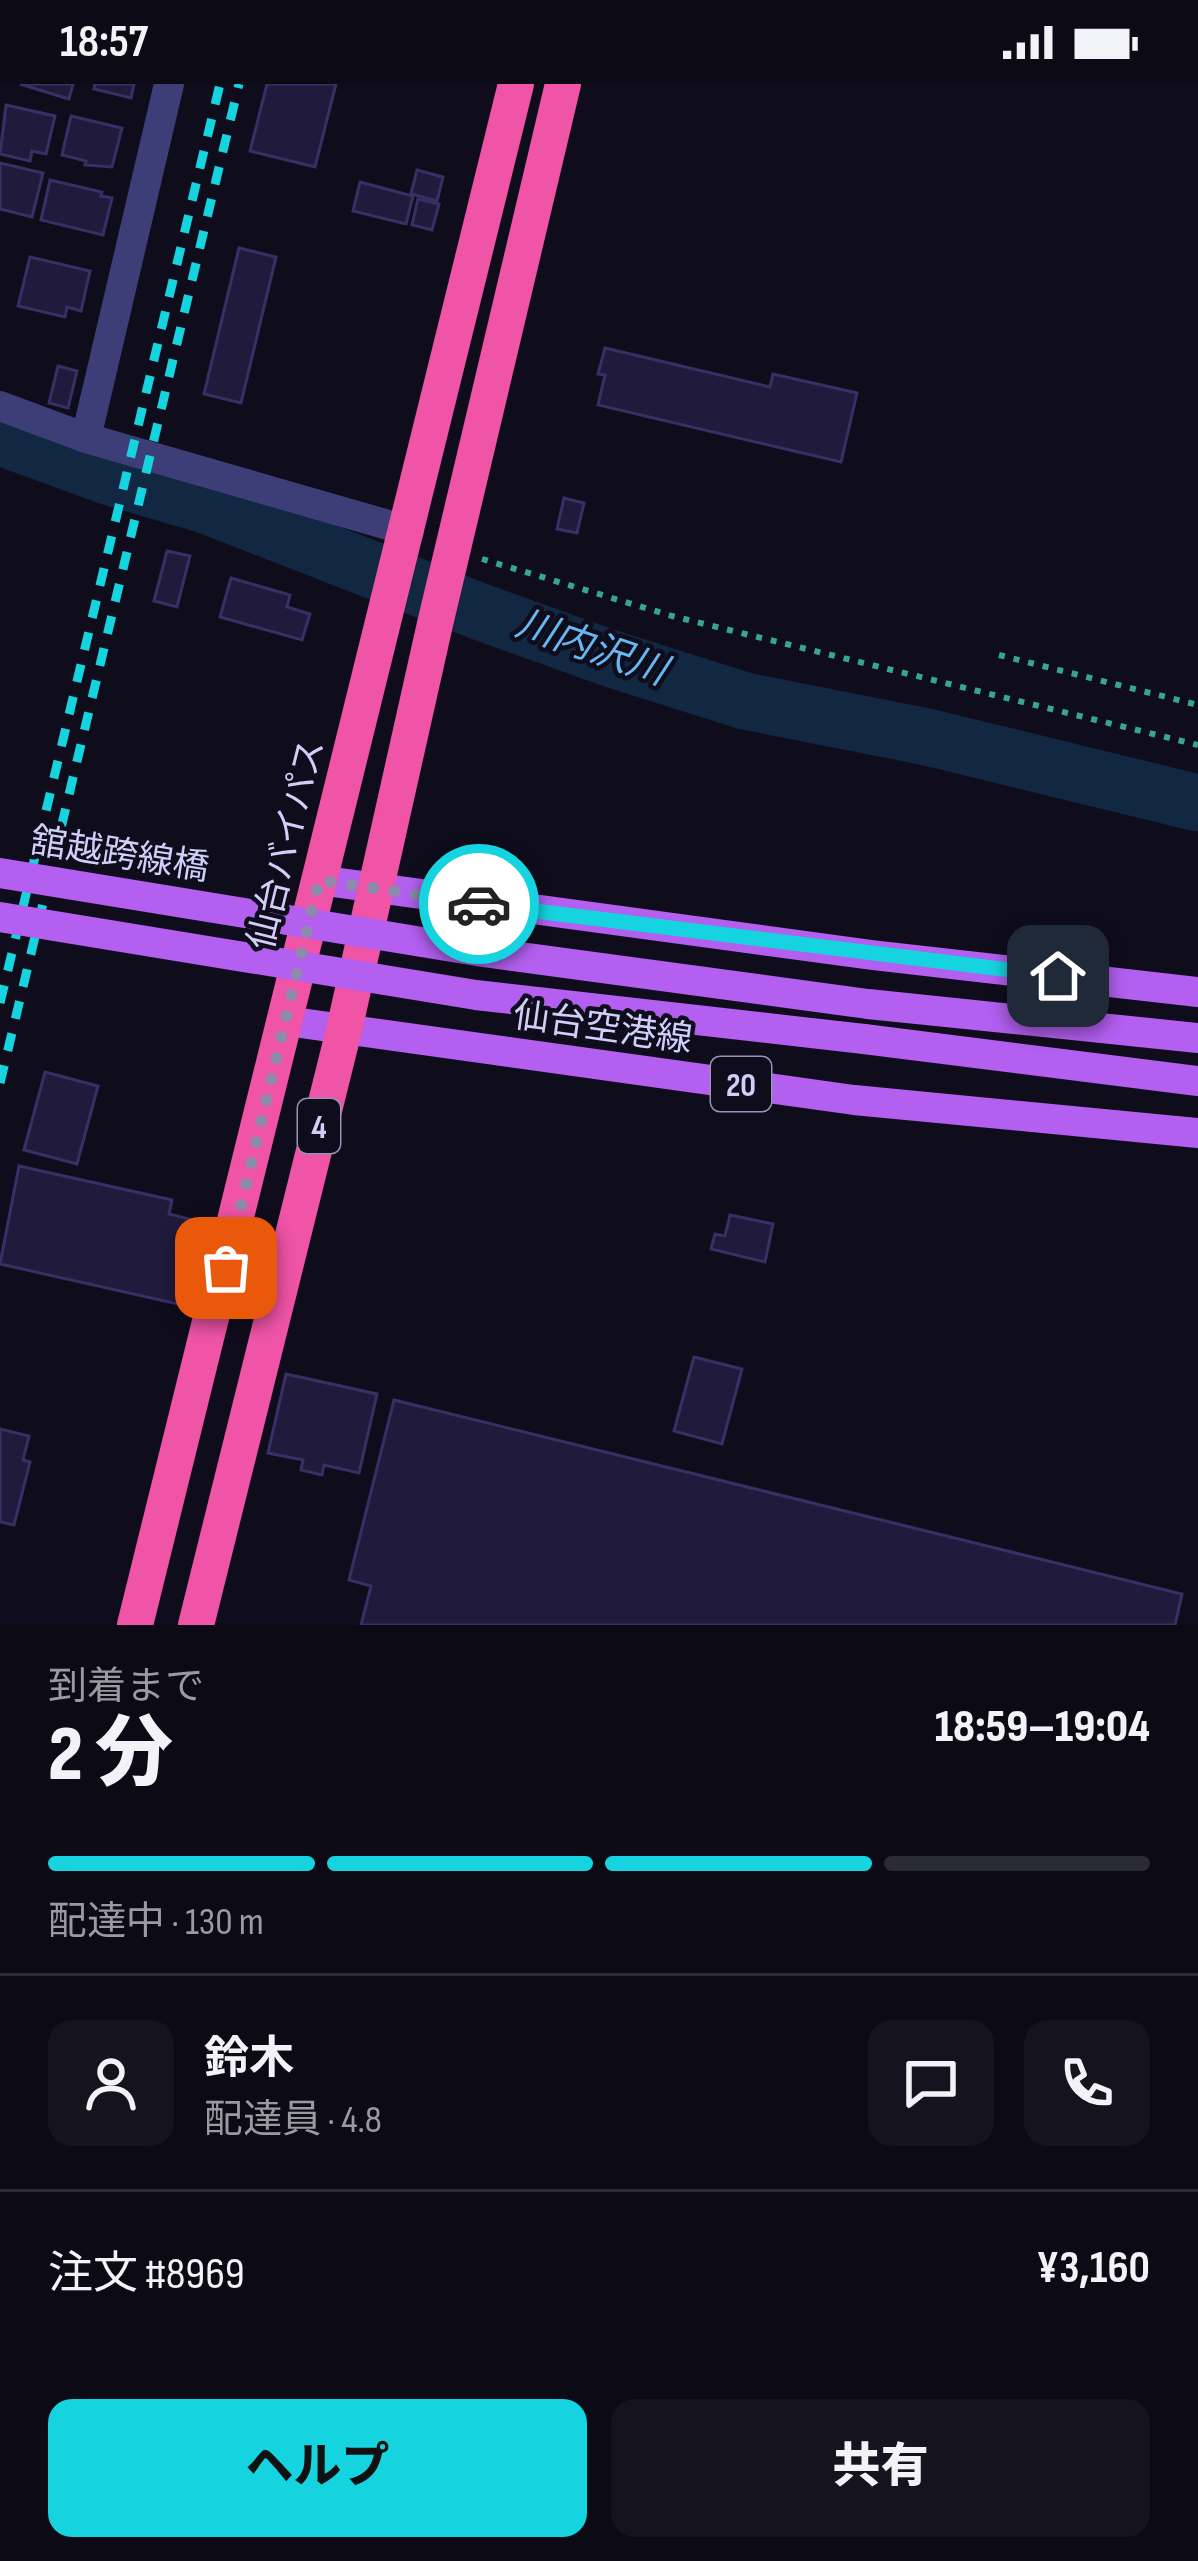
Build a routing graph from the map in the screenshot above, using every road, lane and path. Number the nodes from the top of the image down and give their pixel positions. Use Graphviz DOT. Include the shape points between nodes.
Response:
graph roads {
  1 [pos="169,84"];
  2 [pos="516,84"];
  3 [pos="563,84"];
  4 [pos="0,406"];
  5 [pos="86,438"];
  6 [pos="405,543"];
  7 [pos="463,564"];
  8 [pos="999,656"];
  9 [pos="1198,705"];
  10 [pos="1198,746"];
  11 [pos="0,873"];
  12 [pos="319,880"];
  13 [pos="377,889"];
  14 [pos="0,917"];
  15 [pos="1198,992"];
  16 [pos="286,1021"];
  17 [pos="344,1030"];
  18 [pos="1198,1038"];
  19 [pos="1198,1081"];
  20 [pos="1198,1132"];
  21 [pos="135,1625"];
  22 [pos="196,1625"];
  1 -- 5 [label="street"];
  2 -- 6 [label="highway, 仙台バイパス / 4"];
  3 -- 7 [label="highway, 4"];
  4 -- 5 [label="street"];
  5 -- 6 [label="street"];
  6 -- 12 [label="highway, 仙台バイパス / 4"];
  7 -- 10 [label="path"];
  7 -- 13 [label="highway, 4" via="435,624"];
  8 -- 9 [label="path"];
  11 -- 18 [label="main road, 舘越跨線橋, bridge" via="483,952"];
  12 -- 13 [label="main road"];
  12 -- 16 [label="highway, 仙台バイパス / 4"];
  13 -- 15 [label="main road"];
  13 -- 17 [label="highway, 4"];
  14 -- 19 [label="main road, bridge" via="476,995"];
  16 -- 17 [label="main road, 仙台空港線 / 20"];
  16 -- 21 [label="highway, 仙台バイパス / 4"];
  17 -- 20 [label="main road, 仙台空港線 / 20" via="854,1100"];
  17 -- 22 [label="highway, 4"];
}
